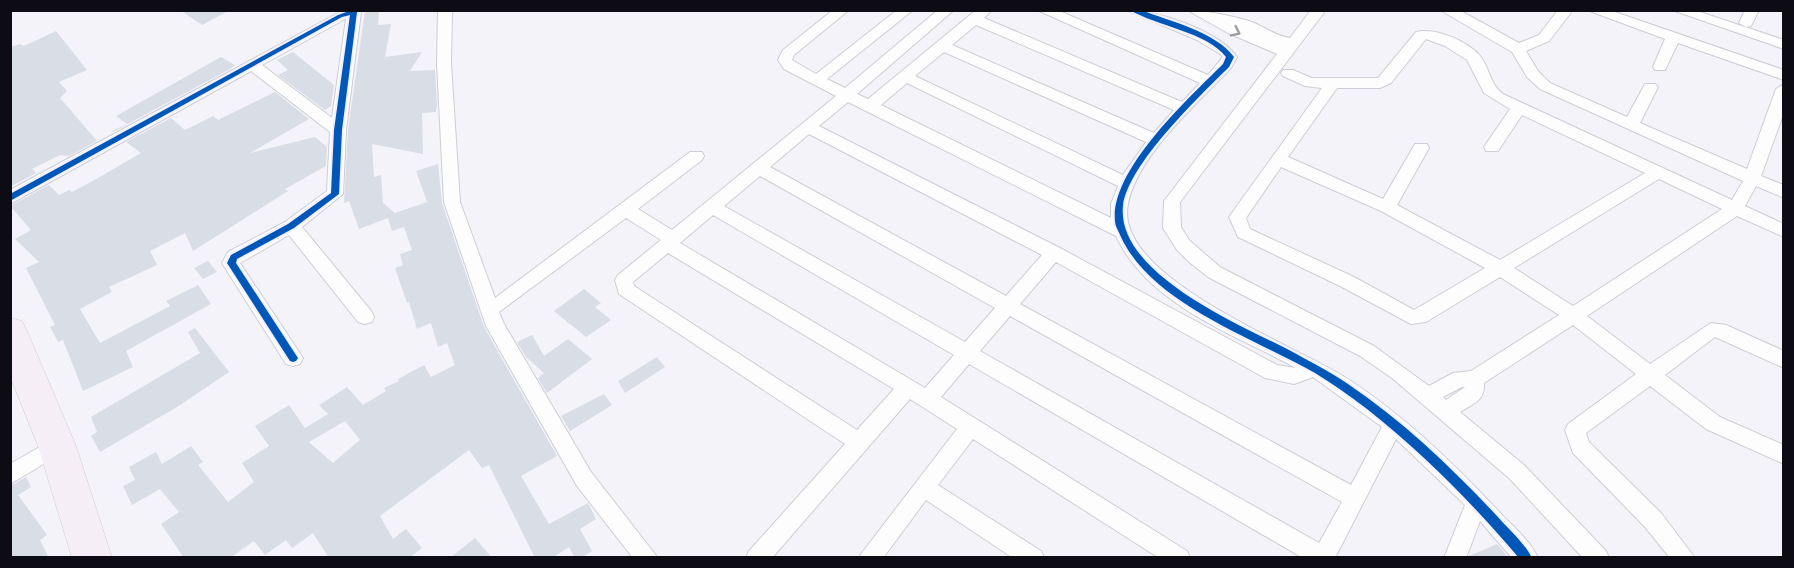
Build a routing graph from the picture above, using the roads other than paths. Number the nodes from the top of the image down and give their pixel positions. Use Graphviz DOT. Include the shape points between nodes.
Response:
graph roads {
  1 [pos="445,10"];
  2 [pos="842,10"];
  3 [pos="906,10"];
  4 [pos="947,10"];
  5 [pos="1044,10"];
  6 [pos="1133,10"];
  7 [pos="1194,10"];
  8 [pos="1319,10"];
  9 [pos="1447,10"];
  10 [pos="1566,10"];
  11 [pos="1594,10"];
  12 [pos="1679,10"];
  13 [pos="1709,10"];
  14 [pos="980,15"];
  15 [pos="1749,17"];
  16 [pos="1784,35"];
  17 [pos="1673,38"];
  18 [pos="1784,45"];
  19 [pos="942,46"];
  20 [pos="1288,48"];
  21 [pos="1518,49"];
  22 [pos="253,65"];
  23 [pos="1660,67"];
  24 [pos="1288,73"];
  25 [pos="1784,75"];
  26 [pos="906,77"];
  27 [pos="817,80"];
  28 [pos="1210,82"];
  29 [pos="1332,84"];
  30 [pos="1650,87"];
  31 [pos="1784,89"];
  32 [pos="846,95"];
  33 [pos="870,106"];
  34 [pos="1519,108"];
  35 [pos="1185,109"];
  36 [pos="1631,125"];
  37 [pos="808,127"];
  38 [pos="338,130"];
  39 [pos="1156,140"];
  40 [pos="1492,147"];
  41 [pos="1421,148"];
  42 [pos="696,156"];
  43 [pos="1279,160"];
  44 [pos="759,168"];
  45 [pos="1657,173"];
  46 [pos="1752,179"];
  47 [pos="1125,183"];
  48 [pos="1784,192"];
  49 [pos="10,198"];
  50 [pos="712,207"];
  51 [pos="1387,207"];
  52 [pos="625,209"];
  53 [pos="1735,209"];
  54 [pos="291,226"];
  55 [pos="1784,231"];
  56 [pos="1124,232"];
  57 [pos="670,242"];
  58 [pos="1054,253"];
  59 [pos="1500,268"];
  60 [pos="1172,292"];
  61 [pos="499,305"];
  62 [pos="1007,307"];
  63 [pos="1159,310"];
  64 [pos="1574,316"];
  65 [pos="365,317"];
  66 [pos="10,331"];
  67 [pos="968,352"];
  68 [pos="293,358"];
  69 [pos="1784,360"];
  70 [pos="1312,366"];
  71 [pos="1651,374"];
  72 [pos="1474,379"];
  73 [pos="908,387"];
  74 [pos="1429,395"];
  75 [pos="927,399"];
  76 [pos="1446,410"];
  77 [pos="971,426"];
  78 [pos="1393,426"];
  79 [pos="858,442"];
  80 [pos="57,447"];
  81 [pos="1784,455"];
  82 [pos="10,476"];
  83 [pos="924,487"];
  84 [pos="1355,498"];
  85 [pos="1477,500"];
  86 [pos="879,554"];
  87 [pos="1323,557"];
  88 [pos="92,558"];
  89 [pos="647,558"];
  90 [pos="758,558"];
  91 [pos="1033,558"];
  92 [pos="1179,558"];
  93 [pos="1455,558"];
  94 [pos="1527,558"];
  95 [pos="1598,558"];
  96 [pos="1684,558"];
  1 -- 89 [label="street" via="452,202 495,326 584,479"];
  2 -- 27 [label="street" via="784,60"];
  3 -- 27 [label="street"];
  4 -- 32 [label="street"];
  5 -- 28 [label="street"];
  6 -- 28 [label="street" via="1228,52 1226,65"];
  7 -- 20 [label="street" via="1217,20 1247,24"];
  8 -- 20 [label="street"];
  9 -- 21 [label="street"];
  10 -- 21 [label="street" via="1544,38"];
  11 -- 17 [label="street"];
  12 -- 18 [label="street"];
  13 -- 15 [label="street"];
  14 -- 19 [label="street"];
  14 -- 35 [label="street"];
  15 -- 16 [label="street"];
  17 -- 23 [label="street"];
  17 -- 25 [label="street"];
  19 -- 26 [label="street"];
  19 -- 39 [label="street"];
  20 -- 74 [label="street" via="1172,201 1172,228 1183,245 1214,272 1367,351"];
  21 -- 36 [label="street" via="1532,74 1545,86"];
  22 -- 38 [label="street"];
  22 -- 38 [label="street" via="354,12"];
  22 -- 49 [label="street"];
  24 -- 29 [label="street" via="1310,83"];
  26 -- 33 [label="street"];
  26 -- 47 [label="street"];
  27 -- 32 [label="street"];
  28 -- 35 [label="street"];
  29 -- 34 [label="street" via="1386,80 1421,35 1430,34 1469,54 1489,91"];
  29 -- 43 [label="street"];
  30 -- 36 [label="street"];
  31 -- 46 [label="street"];
  32 -- 33 [label="street"];
  32 -- 37 [label="street"];
  33 -- 56 [label="street"];
  34 -- 40 [label="street"];
  34 -- 45 [label="street"];
  35 -- 39 [label="street"];
  36 -- 46 [label="street"];
  37 -- 44 [label="street"];
  37 -- 58 [label="street"];
  38 -- 54 [label="street" via="335,194"];
  39 -- 47 [label="street"];
  41 -- 51 [label="street"];
  42 -- 52 [label="street"];
  43 -- 51 [label="street"];
  43 -- 59 [label="street" via="1237,217 1244,233 1348,282 1406,315 1419,317"];
  44 -- 50 [label="street"];
  44 -- 62 [label="street"];
  45 -- 53 [label="street"];
  45 -- 59 [label="street"];
  46 -- 48 [label="street"];
  46 -- 53 [label="street"];
  47 -- 56 [label="street" via="1118,222"];
  50 -- 57 [label="street"];
  50 -- 67 [label="street"];
  51 -- 59 [label="street"];
  52 -- 57 [label="street"];
  52 -- 61 [label="street"];
  53 -- 55 [label="street"];
  53 -- 64 [label="street"];
  54 -- 65 [label="street"];
  54 -- 68 [label="street" via="234,257 231,263"];
  56 -- 60 [label="street" via="1127,243 1150,274"];
  57 -- 73 [label="street"];
  57 -- 79 [label="street" via="624,280 625,289"];
  58 -- 62 [label="street"];
  58 -- 63 [label="street"];
  59 -- 64 [label="street"];
  60 -- 63 [label="street"];
  60 -- 70 [label="street"];
  62 -- 67 [label="street"];
  62 -- 84 [label="street"];
  63 -- 70 [label="street" via="1272,372 1292,378 1304,375"];
  64 -- 71 [label="street"];
  64 -- 72 [label="street"];
  66 -- 80 [label="highway"];
  67 -- 75 [label="street"];
  67 -- 87 [label="street"];
  69 -- 71 [label="street" via="1714,329"];
  70 -- 78 [label="street"];
  71 -- 81 [label="street" via="1713,423"];
  71 -- 96 [label="street" via="1575,430 1576,439"];
  72 -- 74 [label="street" via="1460,379"];
  72 -- 76 [label="street" via="1475,393"];
  73 -- 75 [label="street"];
  73 -- 79 [label="street"];
  74 -- 76 [label="street"];
  75 -- 77 [label="street"];
  76 -- 95 [label="street" via="1517,472"];
  77 -- 83 [label="street"];
  77 -- 92 [label="street"];
  78 -- 84 [label="street"];
  78 -- 85 [label="street"];
  79 -- 90 [label="street"];
  80 -- 82 [label="street"];
  80 -- 88 [label="highway"];
  83 -- 86 [label="street"];
  83 -- 91 [label="street"];
  84 -- 87 [label="street"];
  85 -- 93 [label="street"];
  85 -- 94 [label="street"];
}
